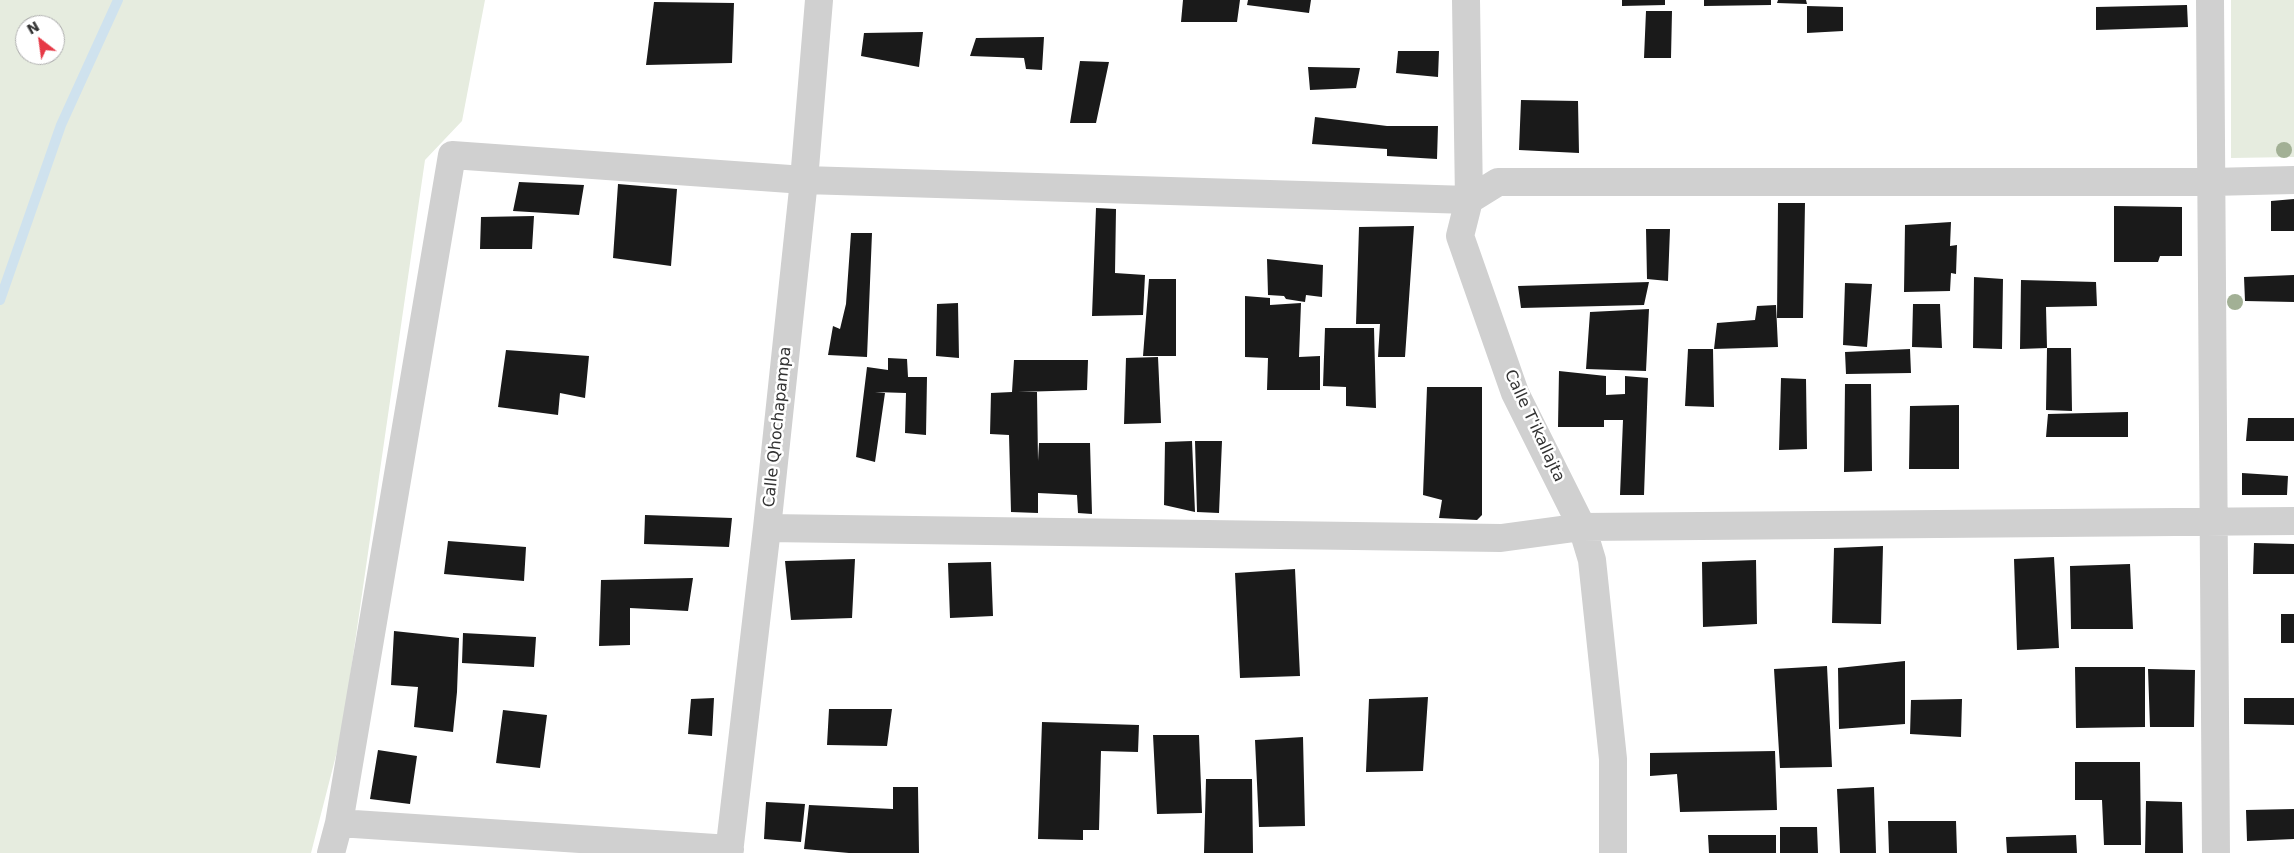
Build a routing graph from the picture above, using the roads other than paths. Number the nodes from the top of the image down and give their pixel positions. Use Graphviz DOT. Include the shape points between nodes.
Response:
graph roads {
  1 [pos="818,0"];
  2 [pos="1466,0"];
  3 [pos="2210,0"];
  4 [pos="804,180"];
  5 [pos="2294,180"];
  6 [pos="2211,182"];
  7 [pos="1469,200"];
  8 [pos="2214,521"];
  9 [pos="2294,521"];
  10 [pos="1582,526"];
  11 [pos="767,528"];
  12 [pos="339,823"];
  13 [pos="729,851"];
  14 [pos="331,853"];
  15 [pos="1612,853"];
  16 [pos="2216,853"];
  1 -- 4 [label="street, Calle Qhochapampa"];
  2 -- 7 [label="street, Calle T'ikallajta"];
  3 -- 6 [label="street"];
  4 -- 7 [label="street"];
  4 -- 11 [label="street, Calle Qhochapampa"];
  4 -- 12 [label="street" via="452,154"];
  5 -- 6 [label="street"];
  6 -- 7 [label="street" via="1498,182"];
  6 -- 8 [label="street"];
  7 -- 10 [label="street, Calle T'ikallajta" via="1460,236 1515,393"];
  8 -- 9 [label="street"];
  8 -- 10 [label="street"];
  8 -- 16 [label="street"];
  10 -- 11 [label="street" via="1501,538"];
  10 -- 15 [label="street, Calle T'ikallajta" via="1592,560 1613,759"];
  11 -- 13 [label="street, Calle Qhochapampa"];
  12 -- 13 [label="street"];
  12 -- 14 [label="street"];
}
